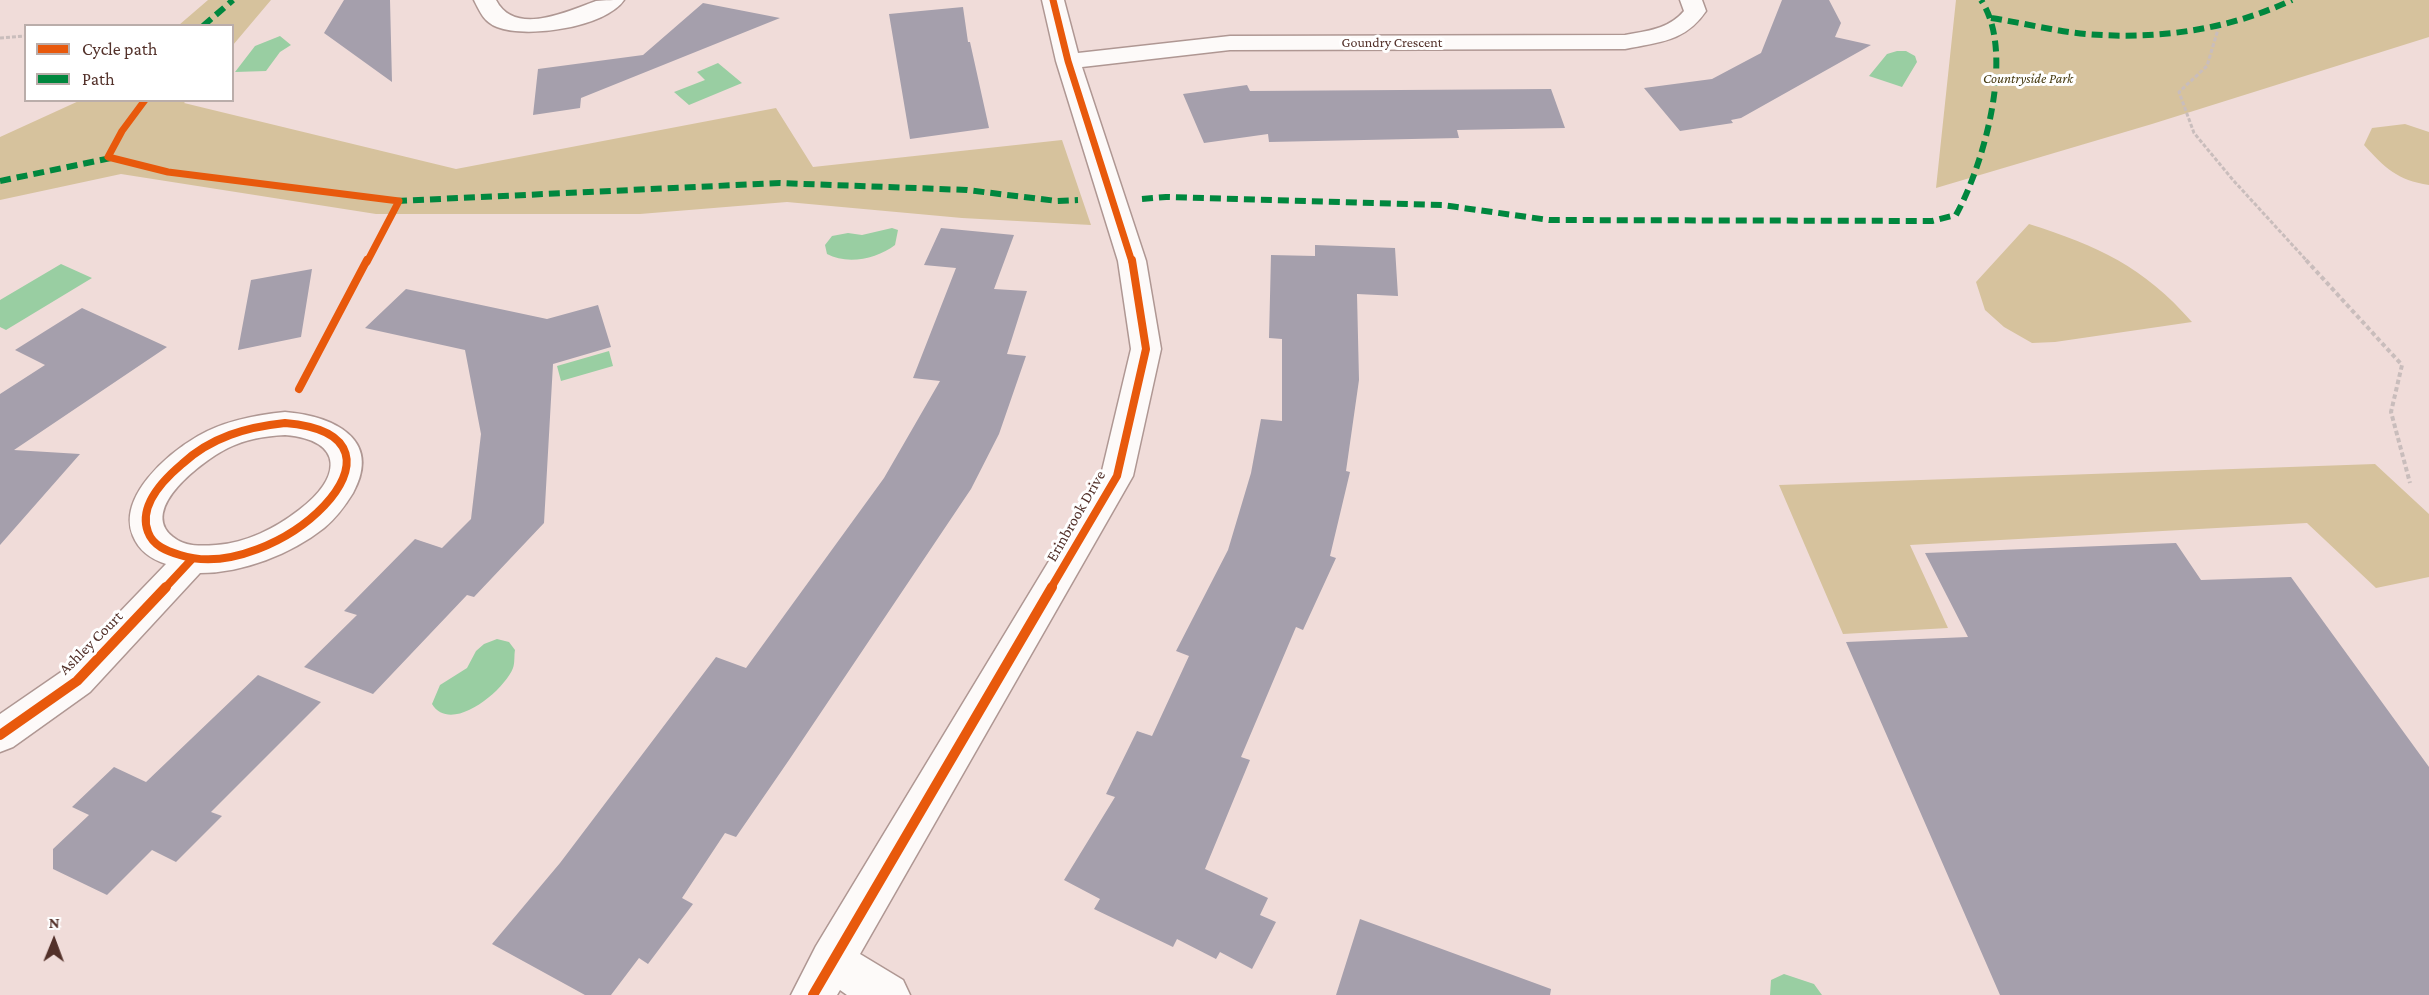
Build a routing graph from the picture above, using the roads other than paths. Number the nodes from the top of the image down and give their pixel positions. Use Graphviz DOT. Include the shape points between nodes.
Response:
graph roads {
  1 [pos="485,0"];
  2 [pos="613,0"];
  3 [pos="1053,0"];
  4 [pos="1690,0"];
  5 [pos="1068,61"];
  6 [pos="192,560"];
  7 [pos="0,735"];
  8 [pos="822,978"];
  9 [pos="888,995"];
  1 -- 2 [label="street" via="494,17 533,25 578,18"];
  3 -- 5 [label="street, Erinbrook Drive"];
  4 -- 5 [label="street, Goundry Crescent" via="1695,10 1687,23 1673,32 1625,42 1230,43"];
  5 -- 8 [label="street, Erinbrook Drive" via="1132,261 1146,349 1117,476"];
  6 -- 6 [label="street" via="226,558 263,547 309,521 341,485 347,463 343,447 329,432 314,426 267,425 204,447 176,467 160,482 147,507 144,524 153,543 174,556"];
  6 -- 7 [label="street, Ashley Court" via="77,681"];
  8 -- 9 [label="street"];
}
